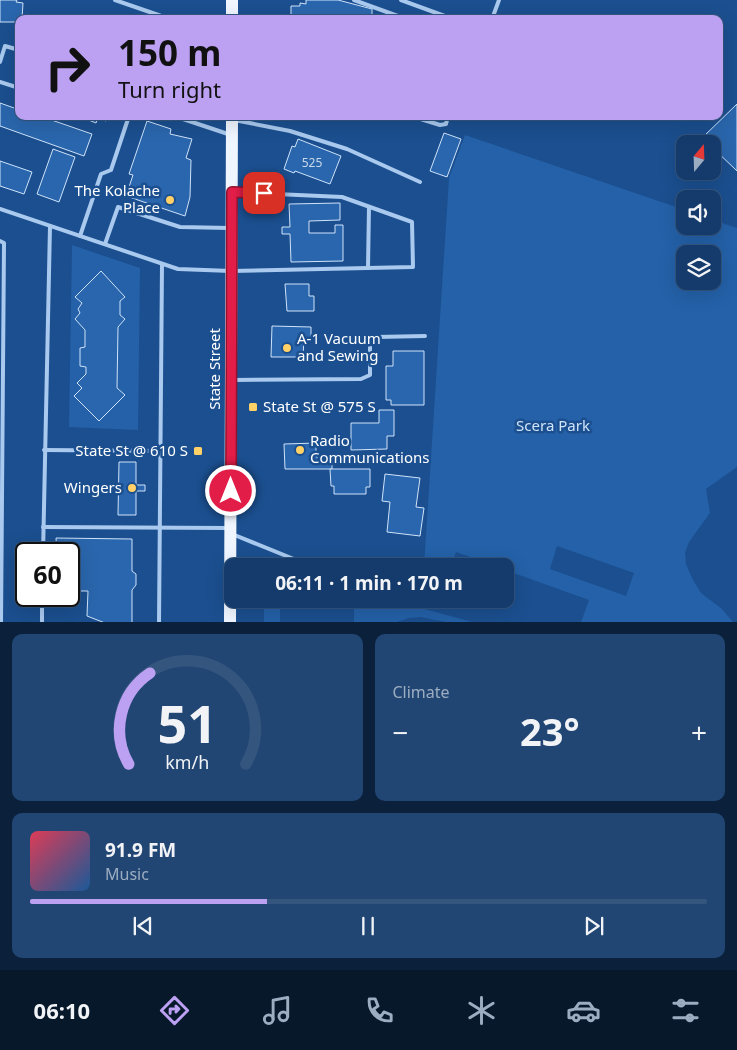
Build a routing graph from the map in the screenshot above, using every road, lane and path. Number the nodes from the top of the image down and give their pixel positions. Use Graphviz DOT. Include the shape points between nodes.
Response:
graph roads {
  1 [pos="115,0"];
  2 [pos="232,0"];
  3 [pos="354,0"];
  4 [pos="401,0"];
  5 [pos="499,0"];
  6 [pos="158,15"];
  7 [pos="232,15"];
  8 [pos="395,15"];
  9 [pos="442,15"];
  10 [pos="493,15"];
  11 [pos="15,49"];
  12 [pos="0,62"];
  13 [pos="0,82"];
  14 [pos="15,87"];
  15 [pos="128,120"];
  16 [pos="186,120"];
  17 [pos="232,120"];
  18 [pos="242,120"];
  19 [pos="424,120"];
  20 [pos="447,120"];
  21 [pos="232,135"];
  22 [pos="420,182"];
  23 [pos="232,192"];
  24 [pos="369,207"];
  25 [pos="0,209"];
  26 [pos="50,226"];
  27 [pos="231,228"];
  28 [pos="80,236"];
  29 [pos="0,241"];
  30 [pos="105,244"];
  31 [pos="162,264"];
  32 [pos="368,268"];
  33 [pos="231,271"];
  34 [pos="425,336"];
  35 [pos="231,380"];
  36 [pos="1,393"];
  37 [pos="44,450"];
  38 [pos="160,451"];
  39 [pos="43,527"];
  40 [pos="159,528"];
  41 [pos="230,531"];
  42 [pos="43,542"];
  43 [pos="1,546"];
  44 [pos="292,558"];
  45 [pos="42,607"];
  46 [pos="1,622"];
  47 [pos="42,622"];
  48 [pos="159,622"];
  49 [pos="230,622"];
  1 -- 6 [label="lane"];
  2 -- 7 [label="main road"];
  3 -- 8 [label="lane"];
  4 -- 9 [label="lane"];
  5 -- 10 [label="lane"];
  11 -- 12 [label="lane" via="5,46"];
  13 -- 14 [label="lane"];
  15 -- 28 [label="lane" via="111,170 101,174"];
  16 -- 21 [label="lane"];
  17 -- 21 [label="main road, State Street"];
  18 -- 22 [label="lane" via="290,130 347,148"];
  19 -- 20 [label="lane" via="440,125 446,124"];
  21 -- 23 [label="main road, State Street"];
  23 -- 24 [label="lane" via="342,196"];
  23 -- 27 [label="main road, State Street"];
  24 -- 32 [label="lane"];
  24 -- 32 [label="lane" via="412,222 413,267"];
  25 -- 26 [label="lane"];
  26 -- 28 [label="lane"];
  26 -- 37 [label="lane"];
  27 -- 30 [label="lane" via="180,227 118,207"];
  27 -- 33 [label="main road, State Street"];
  28 -- 30 [label="lane"];
  29 -- 36 [label="lane" via="4,243"];
  30 -- 31 [label="lane"];
  31 -- 33 [label="lane" via="178,269"];
  31 -- 38 [label="lane"];
  32 -- 33 [label="lane"];
  33 -- 35 [label="main road, State Street"];
  34 -- 35 [label="lane" via="376,337 370,343 370,375 361,380"];
  35 -- 41 [label="main road, State Street"];
  36 -- 43 [label="lane"];
  37 -- 38 [label="lane"];
  37 -- 39 [label="lane"];
  38 -- 40 [label="lane"];
  39 -- 40 [label="lane"];
  39 -- 42 [label="lane"];
  40 -- 41 [label="lane"];
  40 -- 48 [label="lane"];
  41 -- 44 [label="lane"];
  41 -- 49 [label="main road, State Street"];
  43 -- 46 [label="lane"];
  45 -- 47 [label="lane"];
}
